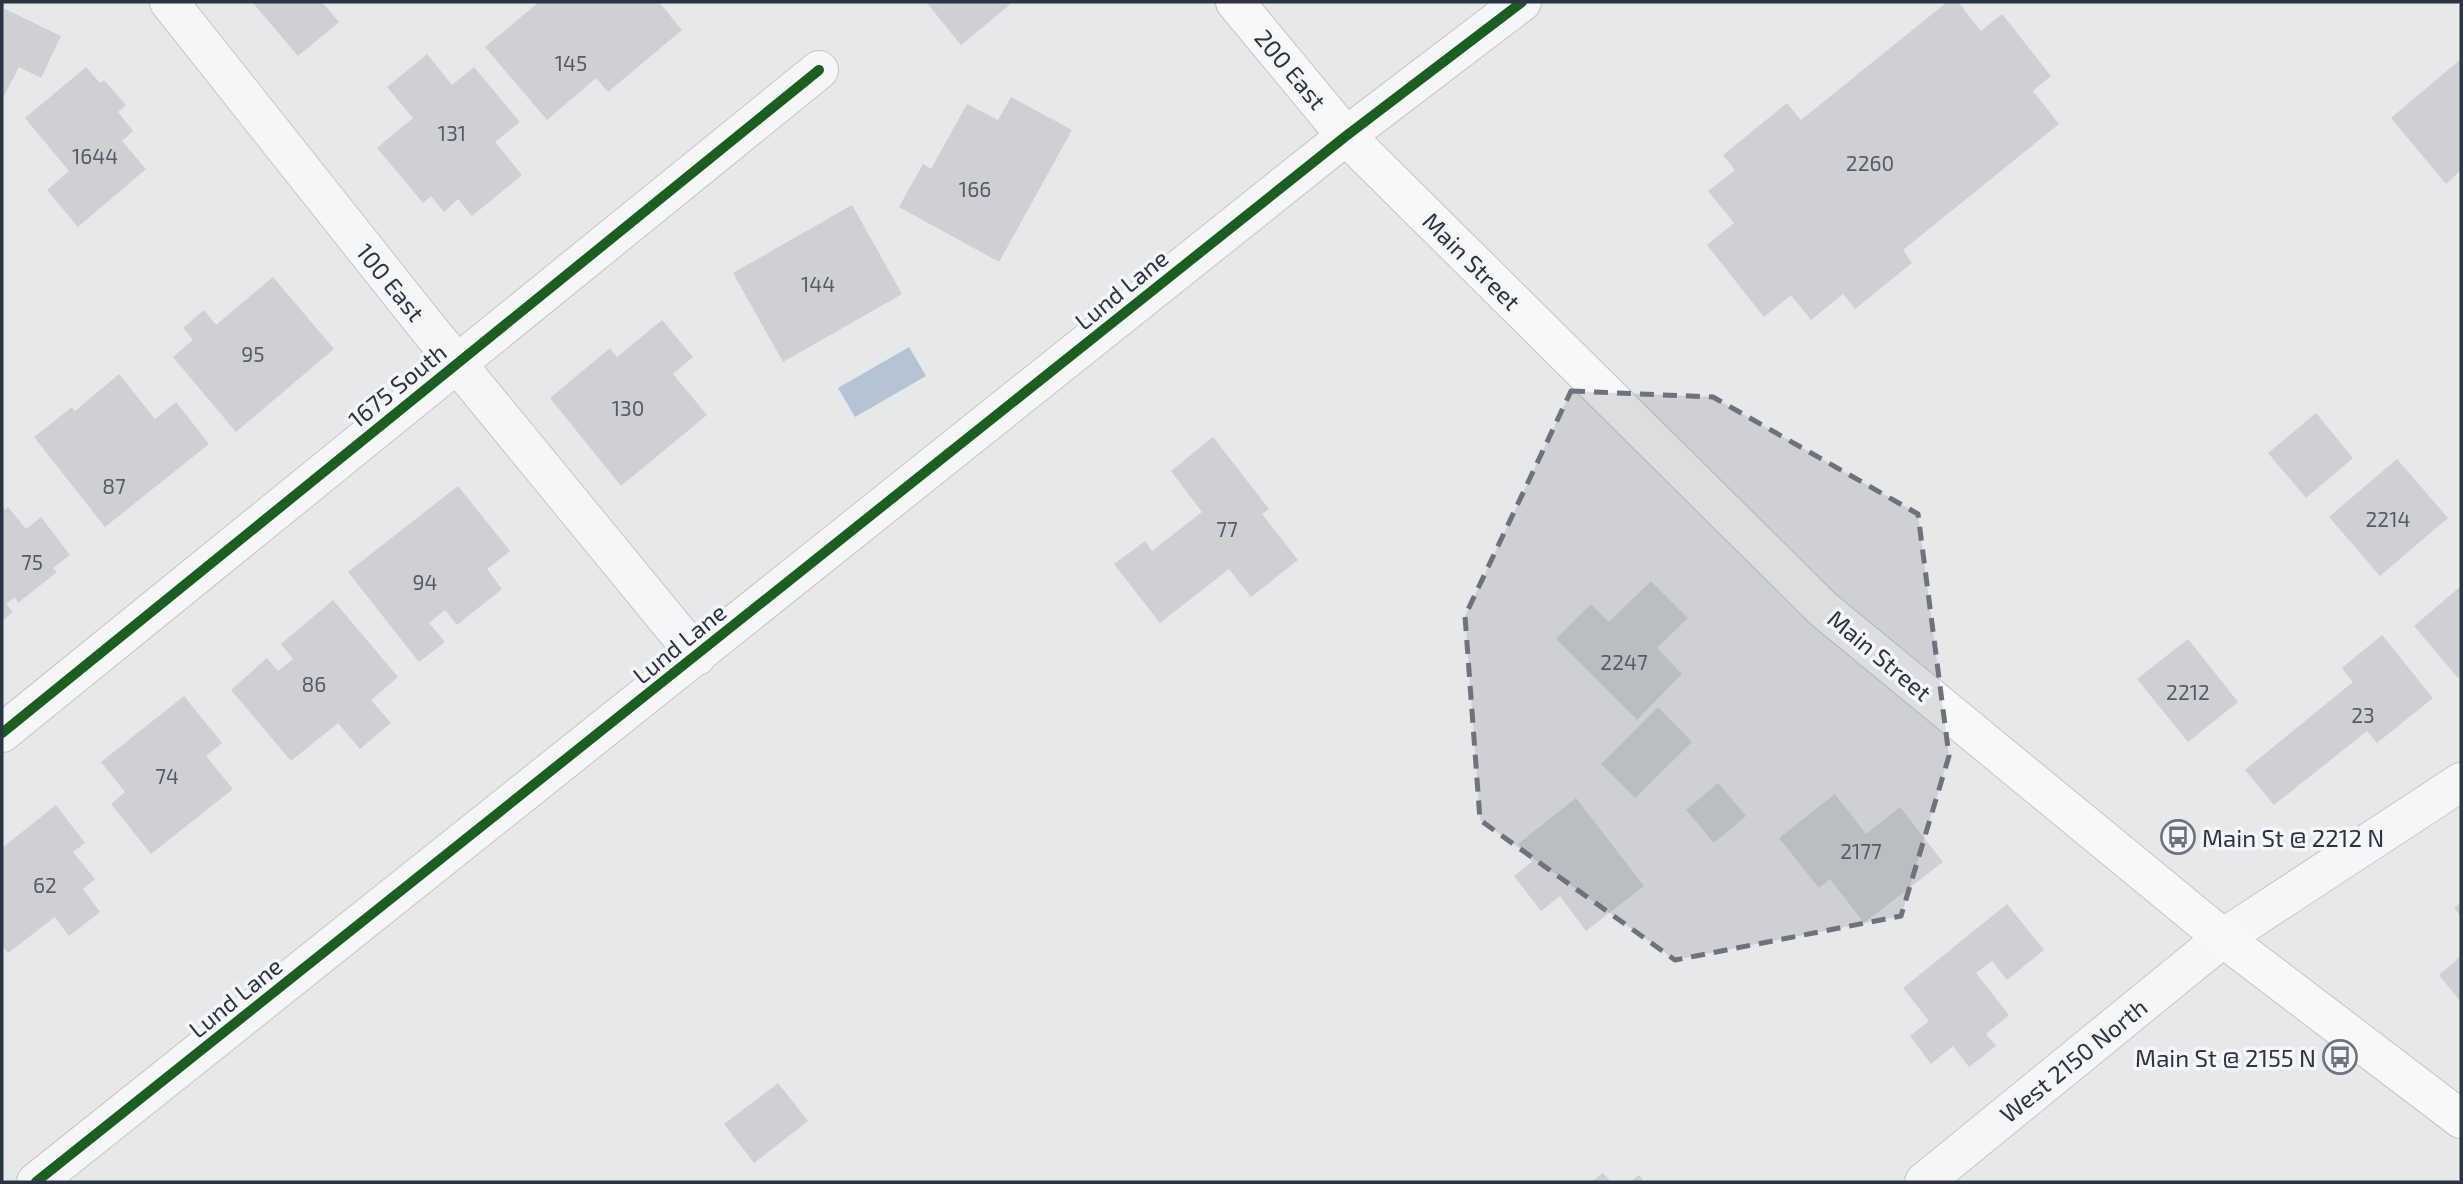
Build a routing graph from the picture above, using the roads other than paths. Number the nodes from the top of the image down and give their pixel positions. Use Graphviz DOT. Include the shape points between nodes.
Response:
graph roads {
  1 [pos="169,2"];
  2 [pos="1235,2"];
  3 [pos="1522,2"];
  4 [pos="819,70"];
  5 [pos="1346,136"];
  6 [pos="457,364"];
  7 [pos="697,656"];
  8 [pos="2,733"];
  9 [pos="2461,782"];
  10 [pos="2223,938"];
  11 [pos="2461,1119"];
  12 [pos="36,1182"];
  13 [pos="1924,1182"];
  1 -- 6 [label="street, 100 East"];
  2 -- 5 [label="main road, 200 East"];
  3 -- 5 [label="street, Lund Lane"];
  4 -- 6 [label="street, 1675 South"];
  5 -- 7 [label="street, Lund Lane"];
  5 -- 10 [label="main road, Main Street" via="1823,609"];
  6 -- 7 [label="street, 100 East"];
  6 -- 8 [label="street, 1675 South"];
  7 -- 12 [label="street, Lund Lane"];
  9 -- 10 [label="street, West 2150 North"];
  10 -- 11 [label="main road, Main Street"];
  10 -- 13 [label="street, West 2150 North"];
}
